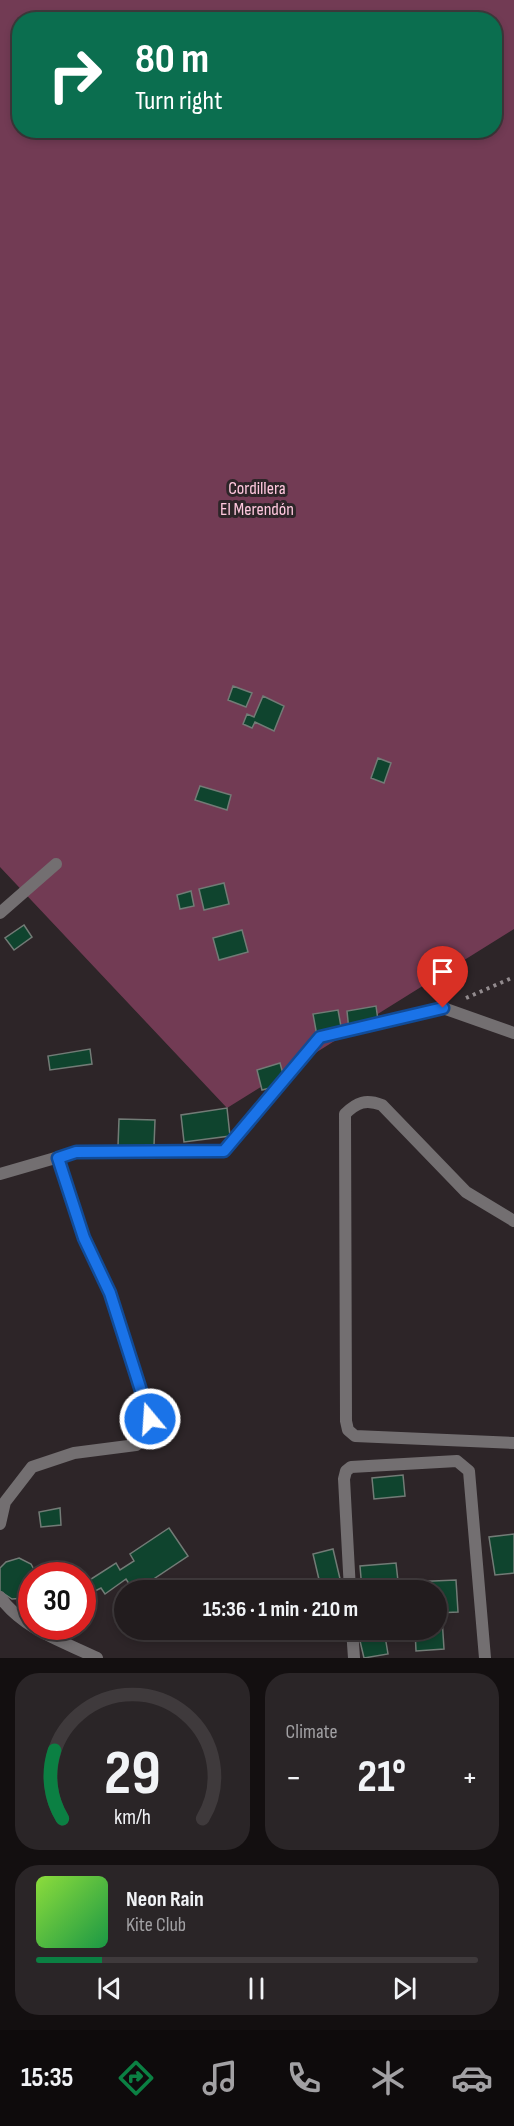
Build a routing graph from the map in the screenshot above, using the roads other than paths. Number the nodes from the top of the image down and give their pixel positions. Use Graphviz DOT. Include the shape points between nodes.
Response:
graph roads {
  1 [pos="56,864"];
  2 [pos="0,913"];
  3 [pos="514,1033"];
  4 [pos="58,1158"];
  5 [pos="0,1174"];
  6 [pos="514,1221"];
  7 [pos="514,1443"];
  8 [pos="0,1524"];
  9 [pos="349,1580"];
  10 [pos="0,1597"];
  11 [pos="353,1640"];
  12 [pos="97,1658"];
  13 [pos="354,1658"];
  14 [pos="485,1658"];
  1 -- 2 [label="street"];
  3 -- 4 [label="street" via="443,1008 320,1037 224,1151 76,1152"];
  4 -- 5 [label="street"];
  4 -- 8 [label="street" via="84,1238 110,1293 152,1429 136,1445 74,1453 32,1467 5,1502"];
  6 -- 7 [label="street" via="466,1192 382,1105 371,1100 356,1103 345,1114 348,1430 355,1436"];
  9 -- 14 [label="street" via="346,1471 351,1467 458,1461 469,1471"];
  10 -- 12 [label="street" via="10,1612 26,1624"];
  11 -- 13 [label="street"];
}
